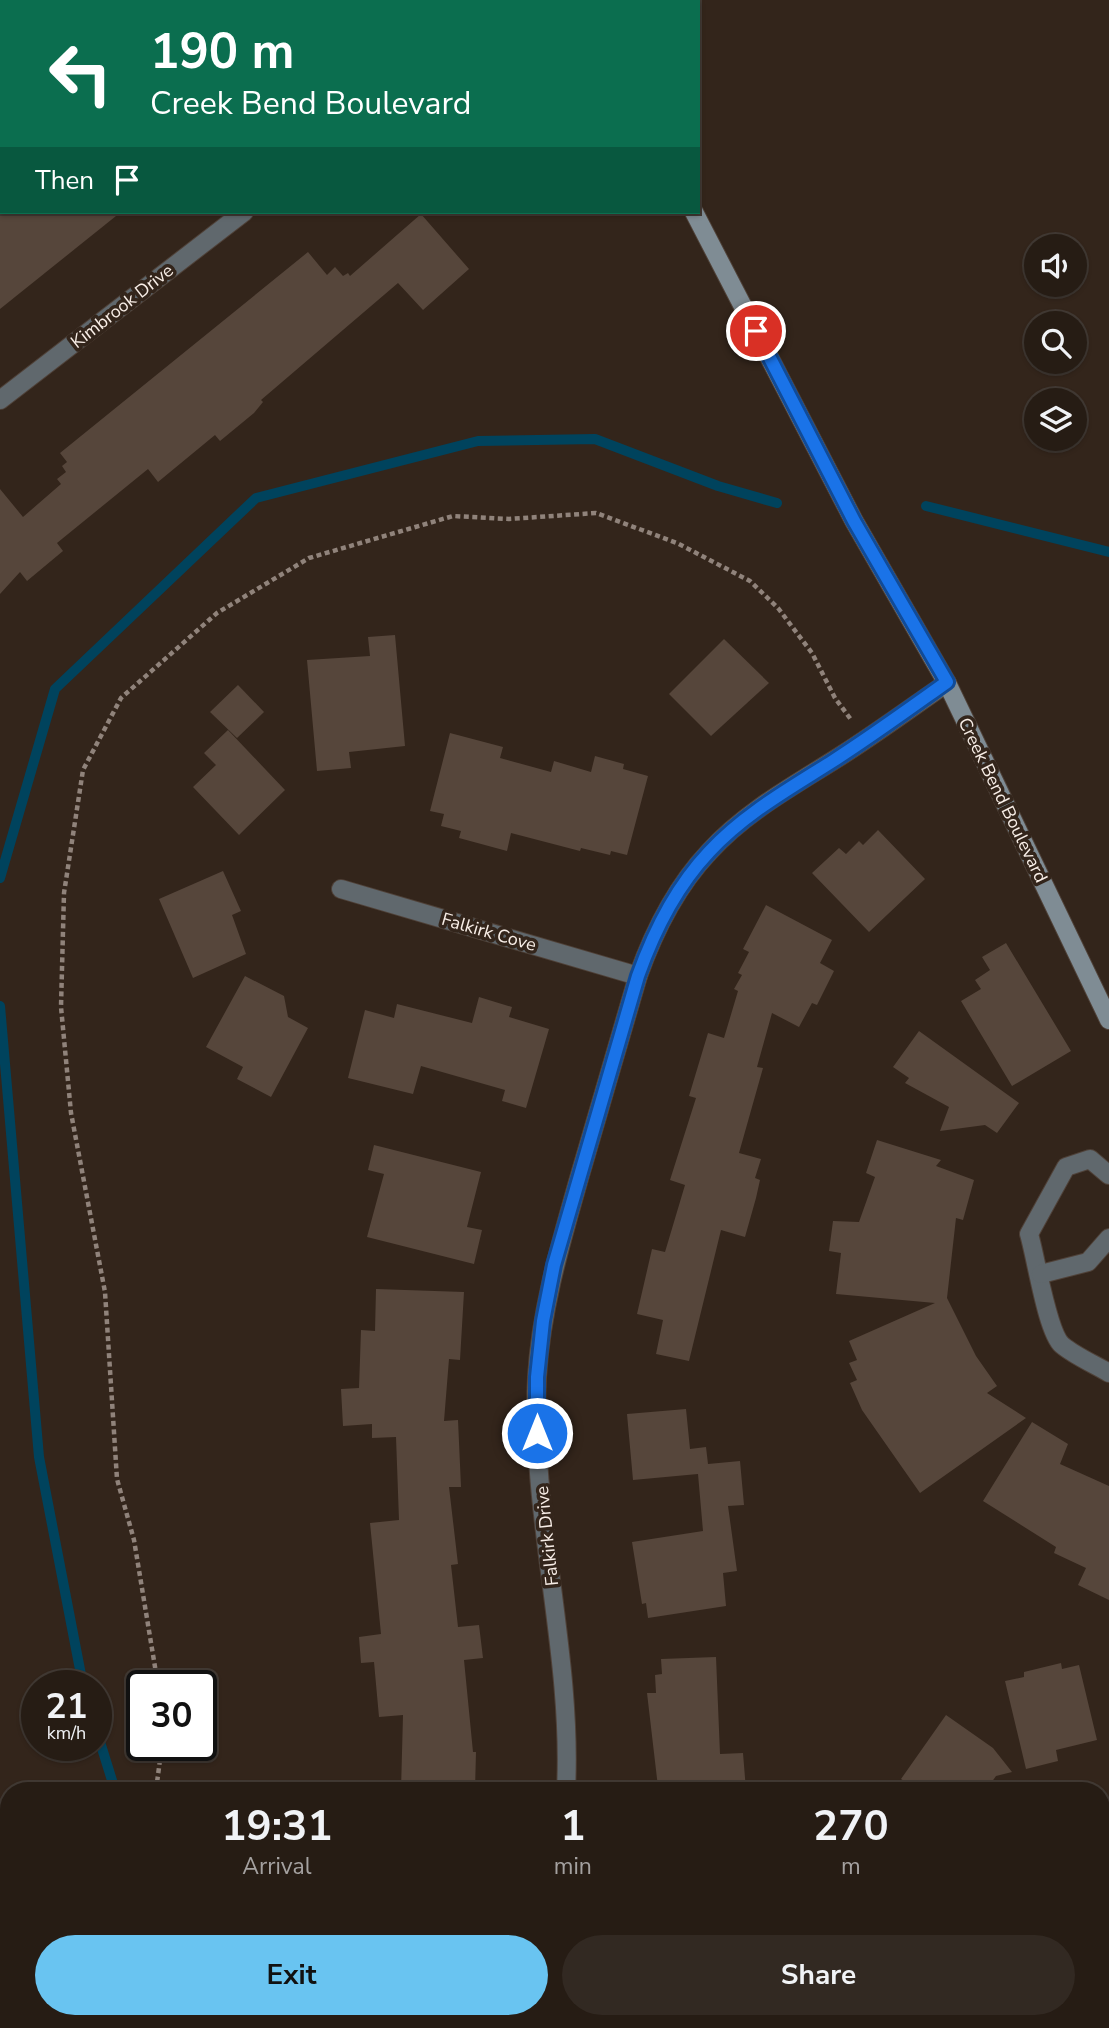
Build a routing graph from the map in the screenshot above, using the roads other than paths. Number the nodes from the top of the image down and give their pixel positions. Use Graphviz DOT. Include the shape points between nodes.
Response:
graph roads {
  1 [pos="241,214"];
  2 [pos="695,214"];
  3 [pos="0,400"];
  4 [pos="947,682"];
  5 [pos="341,889"];
  6 [pos="638,976"];
  7 [pos="1109,1020"];
  8 [pos="1109,1175"];
  9 [pos="1109,1238"];
  10 [pos="1041,1274"];
  11 [pos="1109,1373"];
  12 [pos="566,1782"];
  1 -- 3 [label="street, Kimbrook Drive"];
  2 -- 4 [label="street, Creek Bend Boulevard" via="854,521"];
  4 -- 6 [label="street, Falkirk Drive" via="748,815 708,852 675,896"];
  4 -- 7 [label="street, Creek Bend Boulevard"];
  5 -- 6 [label="street, Falkirk Cove"];
  6 -- 12 [label="street, Falkirk Drive" via="554,1265 537,1377 537,1433 566,1698"];
  8 -- 10 [label="street" via="1090,1159 1066,1167 1030,1234"];
  9 -- 10 [label="street" via="1088,1262"];
  10 -- 11 [label="street" via="1045,1307 1059,1343"];
}
